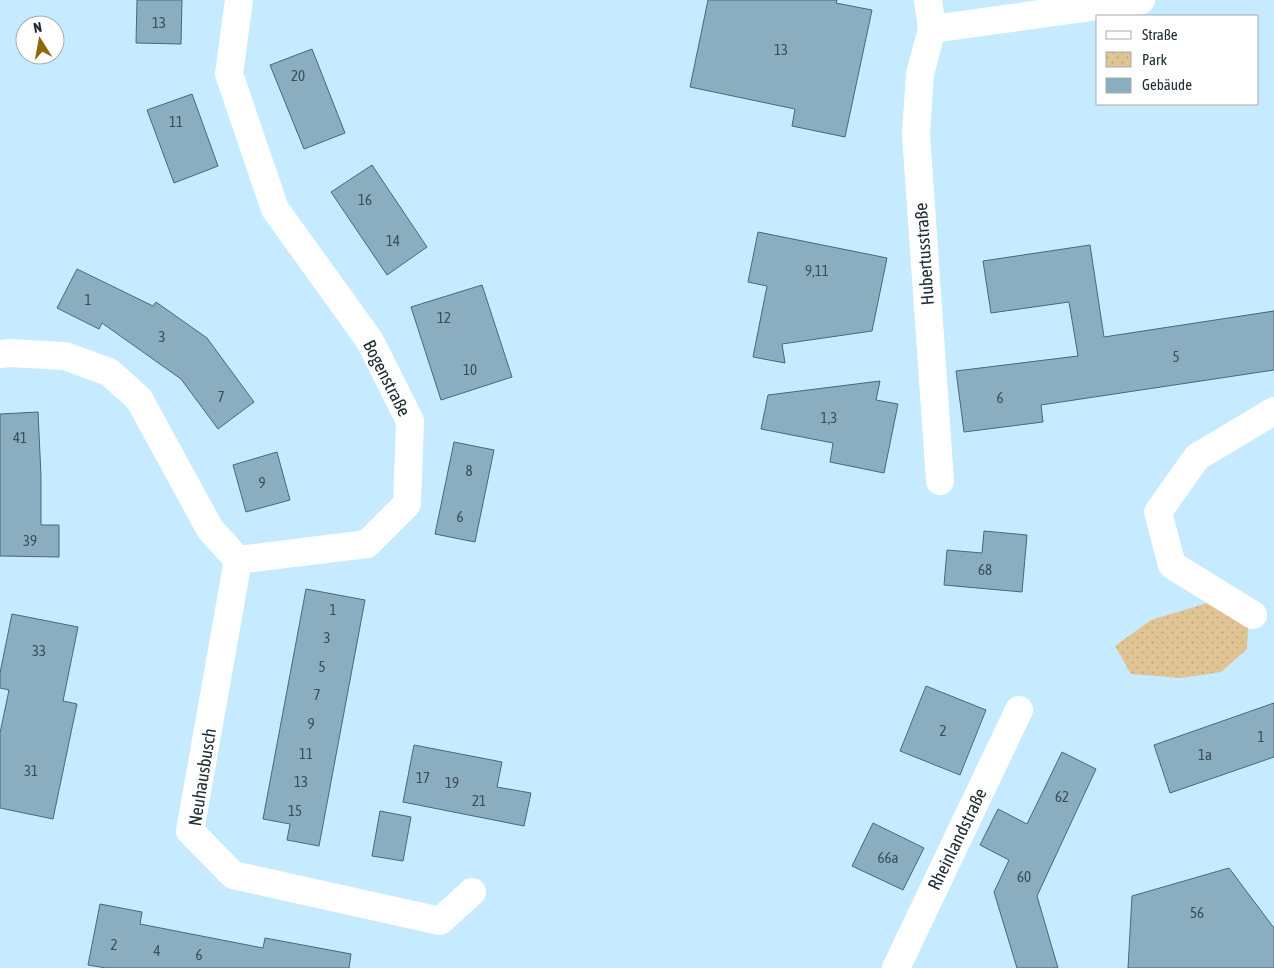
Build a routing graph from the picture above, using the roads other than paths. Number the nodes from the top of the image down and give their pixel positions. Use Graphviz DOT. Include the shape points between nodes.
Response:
graph roads {
  1 [pos="239,0"];
  2 [pos="928,0"];
  3 [pos="1141,0"];
  4 [pos="932,28"];
  5 [pos="0,354"];
  6 [pos="1274,411"];
  7 [pos="940,481"];
  8 [pos="238,560"];
  9 [pos="1253,615"];
  10 [pos="1019,710"];
  11 [pos="472,892"];
  12 [pos="896,968"];
  1 -- 8 [label="street, Bogenstraße" via="229,74 275,209 370,341 410,421 407,504 367,544"];
  2 -- 4 [label="street, Hubertusstraße"];
  3 -- 4 [label="street"];
  4 -- 7 [label="street, Hubertusstraße" via="920,74 916,134"];
  5 -- 8 [label="street" via="65,356 109,372 139,399 210,529"];
  6 -- 9 [label="street" via="1197,457 1158,512 1172,565"];
  8 -- 11 [label="street, Neuhausbusch" via="190,831 233,875 440,921"];
  10 -- 12 [label="street, Rheinlandstraße"];
}
